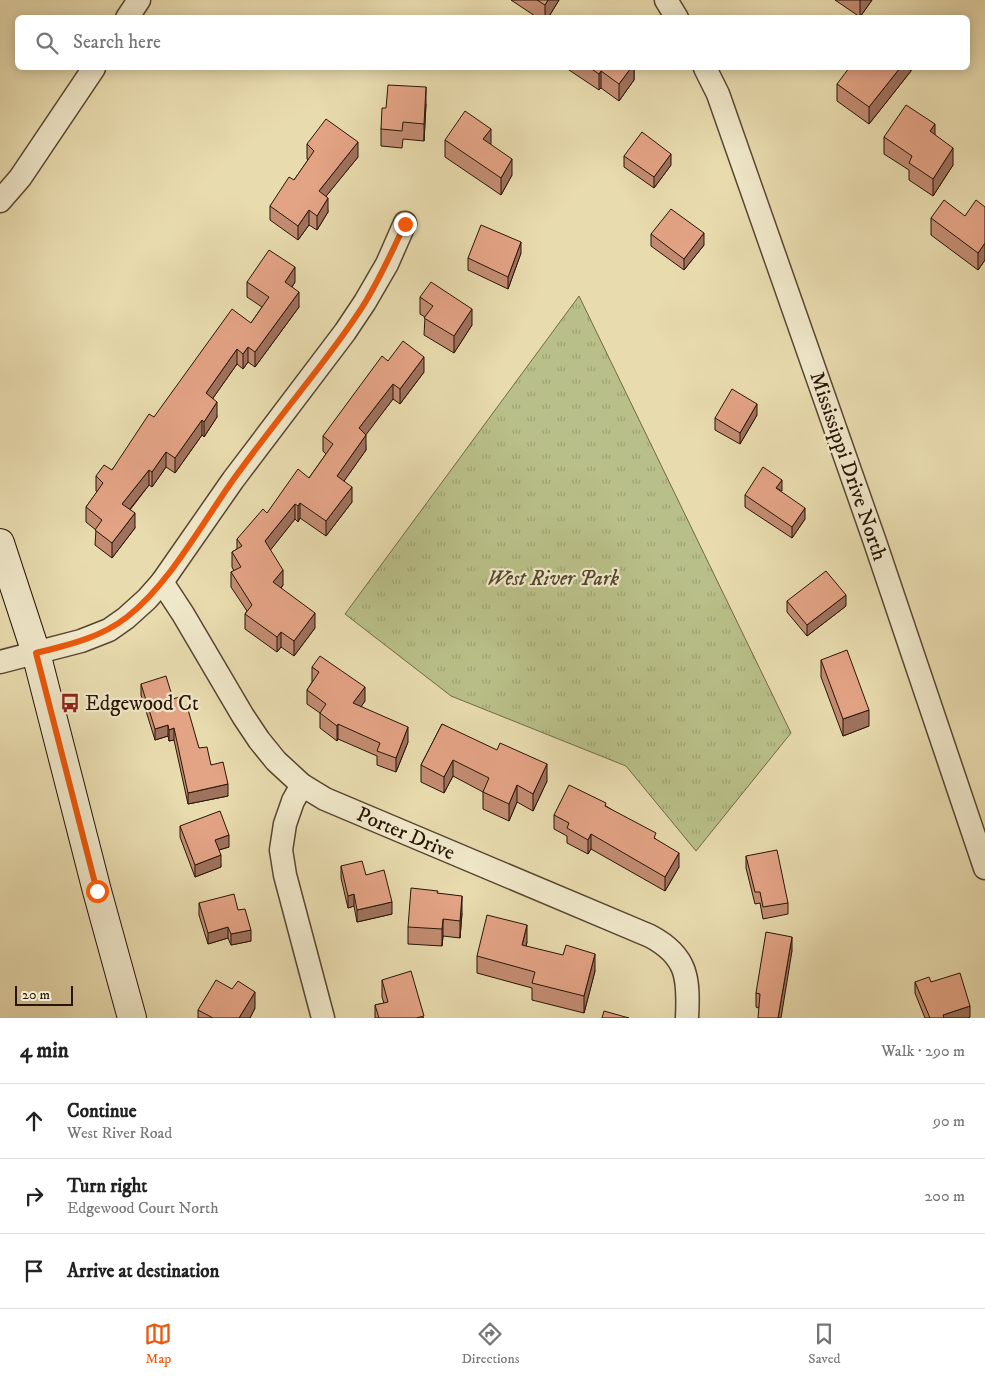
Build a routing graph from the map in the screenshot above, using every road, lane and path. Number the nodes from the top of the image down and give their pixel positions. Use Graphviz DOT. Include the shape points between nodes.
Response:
graph roads {
  1 [pos="139,0"];
  2 [pos="666,0"];
  3 [pos="129,15"];
  4 [pos="675,15"];
  5 [pos="93,70"];
  6 [pos="706,70"];
  7 [pos="0,201"];
  8 [pos="405,224"];
  9 [pos="0,543"];
  10 [pos="162,582"];
  11 [pos="36,653"];
  12 [pos="0,662"];
  13 [pos="302,785"];
  14 [pos="985,868"];
  15 [pos="132,1018"];
  16 [pos="323,1018"];
  17 [pos="687,1018"];
  1 -- 3 [label="street"];
  2 -- 4 [label="street"];
  5 -- 7 [label="street" via="20,178"];
  6 -- 14 [label="street, Mississippi Drive North" via="718,94 810,352"];
  8 -- 10 [label="street" via="387,264 345,332 233,480"];
  9 -- 11 [label="main road"];
  10 -- 11 [label="street" via="147,599 109,630"];
  10 -- 13 [label="street, Porter Drive" via="243,716 276,761"];
  11 -- 12 [label="street"];
  11 -- 15 [label="main road"];
  13 -- 16 [label="street" via="284,824 281,850"];
  13 -- 17 [label="street, Porter Drive" via="325,799 664,943 687,978"];
}
